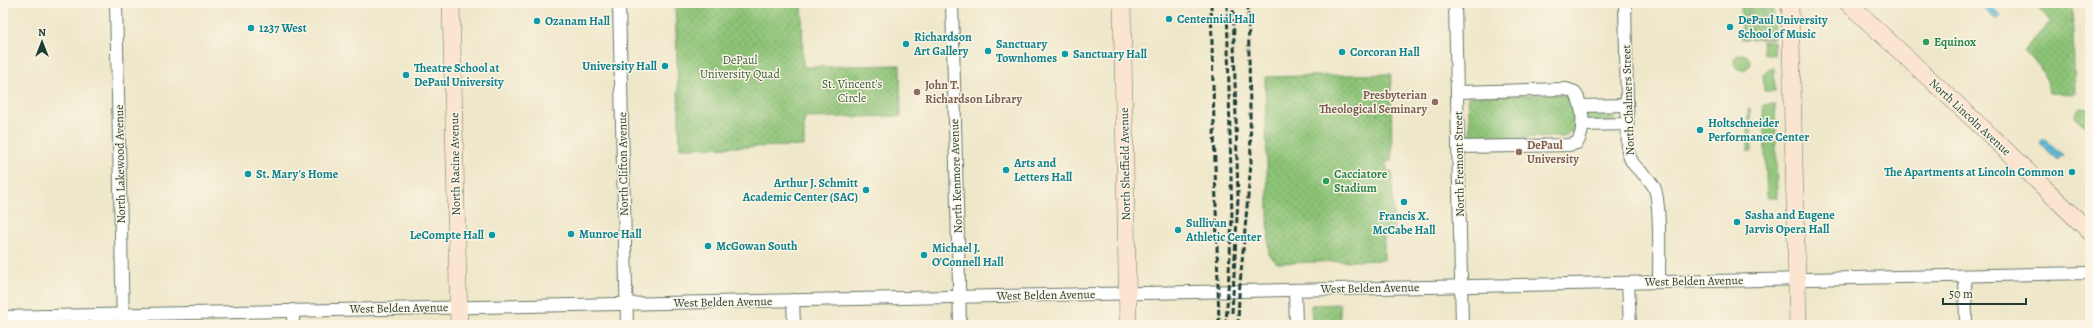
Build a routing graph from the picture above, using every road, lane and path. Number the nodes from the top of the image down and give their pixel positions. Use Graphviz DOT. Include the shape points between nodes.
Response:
graph roads {
  1 [pos="116,3"];
  2 [pos="451,3"];
  3 [pos="619,3"];
  4 [pos="952,3"];
  5 [pos="1122,3"];
  6 [pos="1455,3"];
  7 [pos="1625,3"];
  8 [pos="1790,3"];
  9 [pos="1848,3"];
  10 [pos="1457,92"];
  11 [pos="1627,105"];
  12 [pos="1581,106"];
  13 [pos="1627,124"];
  14 [pos="1582,125"];
  15 [pos="1458,147"];
  16 [pos="2090,232"];
  17 [pos="2090,273"];
  18 [pos="1965,276"];
  19 [pos="1797,279"];
  20 [pos="1659,282"];
  21 [pos="1628,283"];
  22 [pos="1461,286"];
  23 [pos="1295,290"];
  24 [pos="1128,293"];
  25 [pos="959,297"];
  26 [pos="793,300"];
  27 [pos="626,304"];
  28 [pos="458,307"];
  29 [pos="293,310"];
  30 [pos="3,316"];
  31 [pos="123,320"];
  32 [pos="293,325"];
  33 [pos="459,325"];
  34 [pos="627,325"];
  35 [pos="794,325"];
  36 [pos="960,325"];
  37 [pos="1128,325"];
  38 [pos="1296,325"];
  39 [pos="1462,325"];
  40 [pos="1630,325"];
  41 [pos="1798,325"];
  42 [pos="1966,325"];
  1 -- 31 [label="street, North Lakewood Avenue"];
  2 -- 28 [label="main road, North Racine Avenue"];
  3 -- 27 [label="street, North Clifton Avenue"];
  4 -- 25 [label="street, North Kenmore Avenue"];
  5 -- 24 [label="main road, North Sheffield Avenue"];
  6 -- 10 [label="street, North Fremont Street"];
  7 -- 11 [label="street, North Chalmers Street"];
  8 -- 19 [label="main road"];
  9 -- 16 [label="main road, North Lincoln Avenue"];
  10 -- 12 [label="street" via="1566,89 1575,92"];
  10 -- 15 [label="street, North Fremont Street"];
  11 -- 12 [label="street"];
  11 -- 13 [label="street, North Chalmers Street"];
  12 -- 14 [label="street"];
  13 -- 14 [label="street"];
  13 -- 20 [label="street, North Chalmers Street" via="1631,162 1649,180 1657,196"];
  14 -- 15 [label="street" via="1582,136 1577,143 1569,145"];
  15 -- 22 [label="street, North Fremont Street"];
  17 -- 18 [label="street, West Belden Avenue"];
  18 -- 19 [label="street, West Belden Avenue"];
  18 -- 42 [label="street"];
  19 -- 20 [label="street, West Belden Avenue"];
  19 -- 41 [label="main road"];
  20 -- 21 [label="street, West Belden Avenue"];
  21 -- 22 [label="street, West Belden Avenue"];
  21 -- 40 [label="street"];
  22 -- 23 [label="street, West Belden Avenue"];
  22 -- 39 [label="street, North Fremont Street"];
  23 -- 24 [label="street, West Belden Avenue"];
  23 -- 38 [label="street"];
  24 -- 25 [label="street, West Belden Avenue"];
  24 -- 37 [label="main road, North Sheffield Avenue"];
  25 -- 26 [label="street, West Belden Avenue"];
  25 -- 36 [label="street, North Kenmore Avenue"];
  26 -- 27 [label="street, West Belden Avenue"];
  26 -- 35 [label="street"];
  27 -- 28 [label="street, West Belden Avenue"];
  27 -- 34 [label="street, North Clifton Avenue"];
  28 -- 29 [label="street, West Belden Avenue"];
  28 -- 33 [label="main road, North Racine Avenue"];
  29 -- 31 [label="street, West Belden Avenue"];
  29 -- 32 [label="street"];
  30 -- 31 [label="street, West Belden Avenue"];
}
